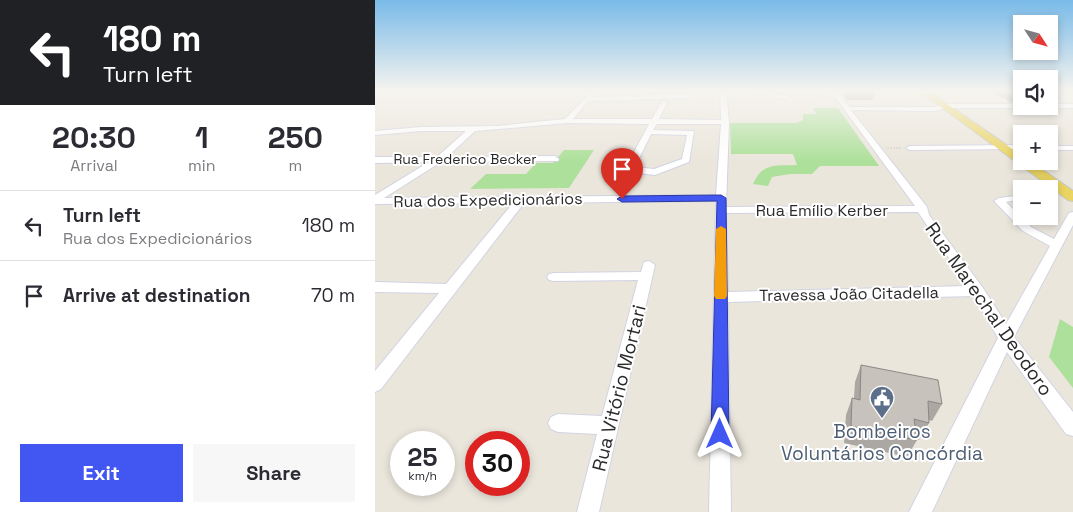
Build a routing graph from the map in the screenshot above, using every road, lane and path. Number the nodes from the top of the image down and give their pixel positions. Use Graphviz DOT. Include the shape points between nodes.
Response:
graph roads {
  1 [pos="573,114"];
  2 [pos="658,114"];
  3 [pos="724,114"];
  4 [pos="851,114"];
  5 [pos="851,114"];
  6 [pos="952,114"];
  7 [pos="567,121"];
  8 [pos="654,122"];
  9 [pos="725,122"];
  10 [pos="473,128"];
  11 [pos="649,132"];
  12 [pos="375,133"];
  13 [pos="1000,147"];
  14 [pos="1013,147"];
  15 [pos="877,148"];
  16 [pos="909,148"];
  17 [pos="1058,148"];
  18 [pos="1073,148"];
  19 [pos="555,159"];
  20 [pos="375,160"];
  21 [pos="439,160"];
  22 [pos="629,169"];
  23 [pos="609,174"];
  24 [pos="1073,197"];
  25 [pos="1012,198"];
  26 [pos="523,199"];
  27 [pos="375,200"];
  28 [pos="721,204"];
  29 [pos="920,211"];
  30 [pos="1073,215"];
  31 [pos="1057,245"];
  32 [pos="554,277"];
  33 [pos="375,287"];
  34 [pos="451,289"];
  35 [pos="978,291"];
  36 [pos="721,297"];
  37 [pos="1006,338"];
  38 [pos="375,384"];
  39 [pos="558,422"];
  40 [pos="610,426"];
  41 [pos="1073,427"];
  42 [pos="588,512"];
  43 [pos="720,512"];
  44 [pos="920,512"];
  1 -- 7 [label="street"];
  2 -- 8 [label="street"];
  3 -- 9 [label="street"];
  4 -- 15 [label="street, Rua Marechal Deodoro"];
  5 -- 29 [label="street, Rua Marechal Deodoro"];
  6 -- 13 [label="main road"];
  7 -- 8 [label="street"];
  7 -- 10 [label="street"];
  8 -- 9 [label="street"];
  8 -- 11 [label="street"];
  9 -- 28 [label="street"];
  10 -- 12 [label="street"];
  10 -- 21 [label="street"];
  11 -- 22 [label="street"];
  11 -- 22 [label="street" via="691,133 686,160 655,172"];
  13 -- 14 [label="street"];
  13 -- 16 [label="street"];
  13 -- 24 [label="main road"];
  15 -- 16 [label="path"];
  15 -- 29 [label="street, Rua Marechal Deodoro"];
  17 -- 18 [label="street"];
  19 -- 21 [label="street, Rua Frederico Becker"];
  20 -- 21 [label="street, Rua Frederico Becker"];
  21 -- 27 [label="street"];
  22 -- 23 [label="street"];
  25 -- 31 [label="street" via="999,201 1027,229"];
  26 -- 27 [label="street, Rua dos Expedicionários"];
  26 -- 28 [label="street, Rua dos Expedicionários"];
  26 -- 34 [label="street"];
  28 -- 29 [label="street, Rua Emílio Kerber"];
  28 -- 36 [label="street"];
  29 -- 35 [label="street, Rua Marechal Deodoro"];
  30 -- 31 [label="street"];
  31 -- 37 [label="street"];
  32 -- 40 [label="street, Rua Vitório Mortari" via="647,270"];
  33 -- 34 [label="street"];
  34 -- 38 [label="street"];
  35 -- 36 [label="street, Travessa João Citadella"];
  35 -- 37 [label="street, Rua Marechal Deodoro"];
  36 -- 43 [label="street"];
  37 -- 41 [label="street, Rua Marechal Deodoro"];
  37 -- 44 [label="street"];
  39 -- 40 [label="street"];
  40 -- 42 [label="street, Rua Vitório Mortari"];
}
